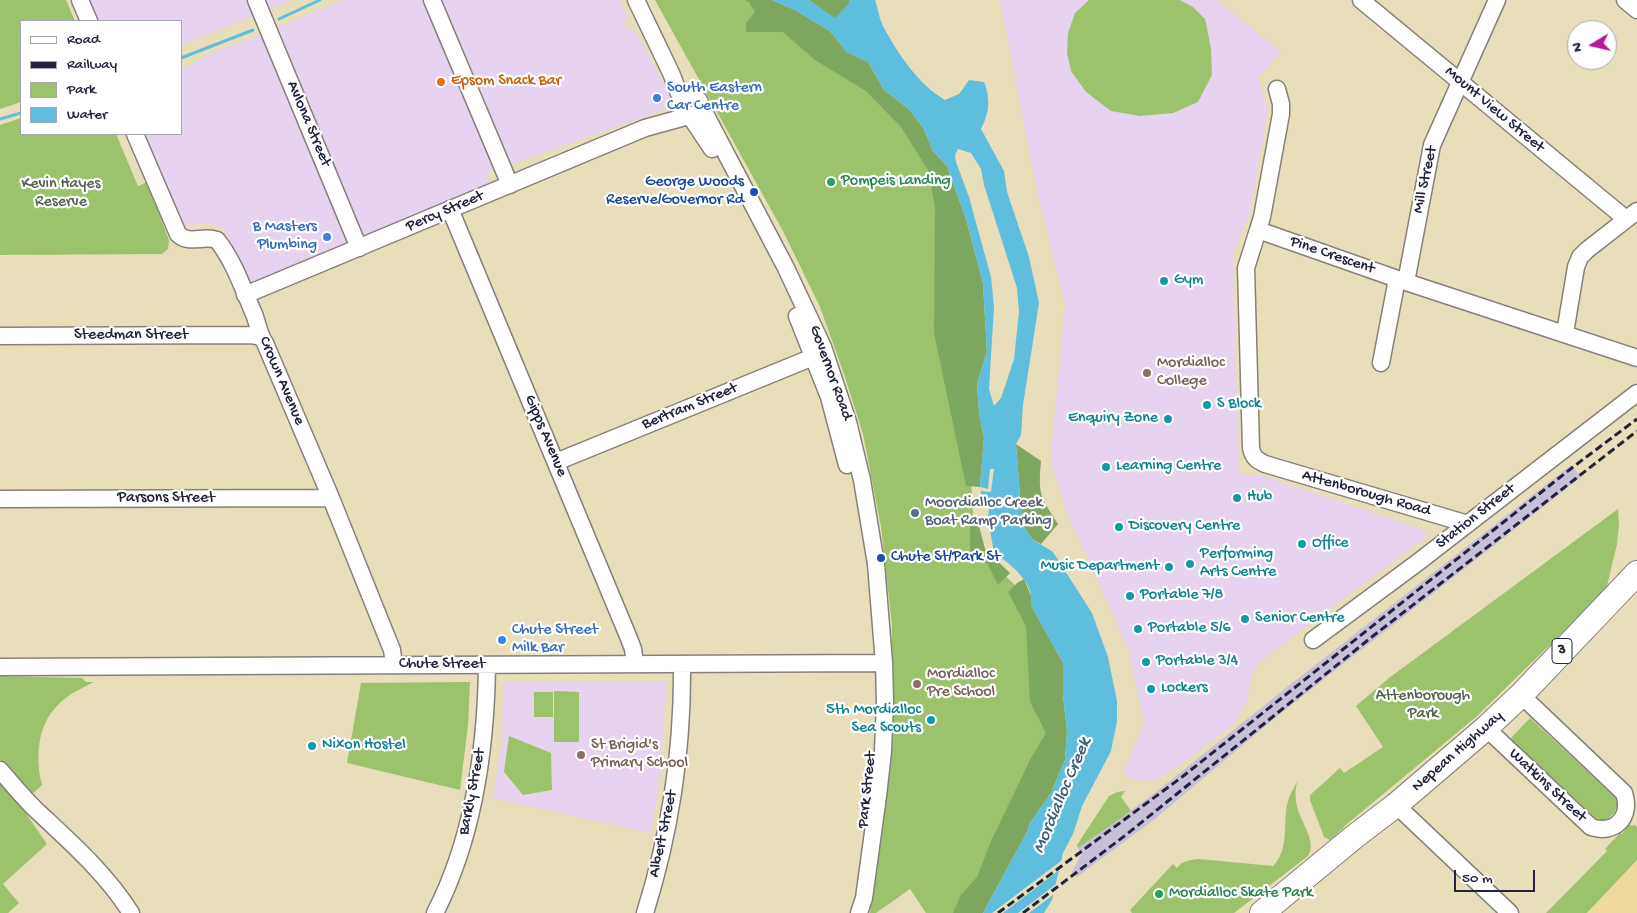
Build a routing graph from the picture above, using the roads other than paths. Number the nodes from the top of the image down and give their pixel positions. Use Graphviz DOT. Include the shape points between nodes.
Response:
graph roads {
  1 [pos="80,0"];
  2 [pos="256,0"];
  3 [pos="432,0"];
  4 [pos="636,0"];
  5 [pos="1361,0"];
  6 [pos="1497,0"];
  7 [pos="1625,0"];
  8 [pos="1637,10"];
  9 [pos="89,20"];
  10 [pos="1460,82"];
  11 [pos="1277,89"];
  12 [pos="689,106"];
  13 [pos="135,135"];
  14 [pos="510,185"];
  15 [pos="450,209"];
  16 [pos="1631,215"];
  17 [pos="1258,230"];
  18 [pos="359,248"];
  19 [pos="1401,280"];
  20 [pos="245,295"];
  21 [pos="1565,333"];
  22 [pos="0,336"];
  23 [pos="261,337"];
  24 [pos="819,354"];
  25 [pos="1637,358"];
  26 [pos="1382,363"];
  27 [pos="1637,393"];
  28 [pos="556,462"];
  29 [pos="331,498"];
  30 [pos="0,499"];
  31 [pos="1468,524"];
  32 [pos="1637,558"];
  33 [pos="1637,573"];
  34 [pos="1618,593"];
  35 [pos="1313,640"];
  36 [pos="635,664"];
  37 [pos="682,664"];
  38 [pos="879,664"];
  39 [pos="487,665"];
  40 [pos="394,666"];
  41 [pos="0,667"];
  42 [pos="1521,695"];
  43 [pos="1486,728"];
  44 [pos="0,770"];
  45 [pos="1396,805"];
  46 [pos="131,913"];
  47 [pos="435,913"];
  48 [pos="645,913"];
  49 [pos="846,913"];
  50 [pos="858,913"];
  51 [pos="1262,913"];
  52 [pos="1510,913"];
  1 -- 9 [label="street"];
  2 -- 18 [label="street, Avlona Street"];
  3 -- 14 [label="street"];
  4 -- 12 [label="street, Governor Road"];
  5 -- 10 [label="street, Mount View Street"];
  6 -- 10 [label="street, Mill Street"];
  7 -- 8 [label="street"];
  10 -- 16 [label="street, Mount View Street"];
  10 -- 19 [label="street, Mill Street" via="1432,145"];
  11 -- 17 [label="street" via="1281,114"];
  12 -- 14 [label="street, Percy Street"];
  12 -- 24 [label="street, Governor Road" via="786,268"];
  13 -- 20 [label="street, Crown Avenue" via="178,234 189,240 217,240 232,262"];
  14 -- 15 [label="street, Percy Street"];
  15 -- 18 [label="street, Percy Street"];
  15 -- 28 [label="street, Gipps Avenue"];
  16 -- 21 [label="street" via="1580,257"];
  17 -- 19 [label="street, Pine Crescent"];
  17 -- 31 [label="street, Attenborough Road" via="1247,259 1246,278 1251,448 1255,459"];
  18 -- 20 [label="street, Percy Street"];
  19 -- 21 [label="street, Pine Crescent"];
  19 -- 26 [label="street, Mill Street"];
  20 -- 23 [label="street, Crown Avenue"];
  21 -- 25 [label="street, Pine Crescent"];
  22 -- 23 [label="street, Steedman Street"];
  23 -- 29 [label="street, Crown Avenue"];
  24 -- 28 [label="street, Bertram Street"];
  24 -- 38 [label="street, Governor Road" via="848,422 868,509 876,564"];
  27 -- 31 [label="street, Station Street"];
  28 -- 36 [label="street, Gipps Avenue" via="631,643"];
  29 -- 30 [label="street, Parsons Street"];
  29 -- 40 [label="street, Crown Avenue" via="392,650"];
  31 -- 35 [label="street, Station Street"];
  32 -- 34 [label="street"];
  33 -- 34 [label="highway, Nepean Highway / 3"];
  34 -- 42 [label="highway, Nepean Highway / 3"];
  36 -- 37 [label="street, Chute Street"];
  36 -- 39 [label="street, Chute Street"];
  37 -- 38 [label="street, Chute Street"];
  37 -- 48 [label="street, Albert Street" via="682,718 672,805"];
  38 -- 49 [label="street, Park Street" via="867,806 855,893"];
  38 -- 50 [label="street, Park Street" via="884,702 880,778 864,898"];
  39 -- 40 [label="street, Chute Street"];
  39 -- 47 [label="street, Barkly Street" via="485,723 473,802 461,851"];
  40 -- 41 [label="street, Chute Street"];
  42 -- 43 [label="highway, Nepean Highway / 3"];
  42 -- 43 [label="street, Watkins Street" via="1624,793 1624,817 1617,825 1606,830 1591,827"];
  43 -- 45 [label="highway, Nepean Highway / 3"];
  44 -- 46 [label="street" via="99,872"];
  45 -- 51 [label="highway, Nepean Highway / 3"];
  45 -- 52 [label="street"];
}
